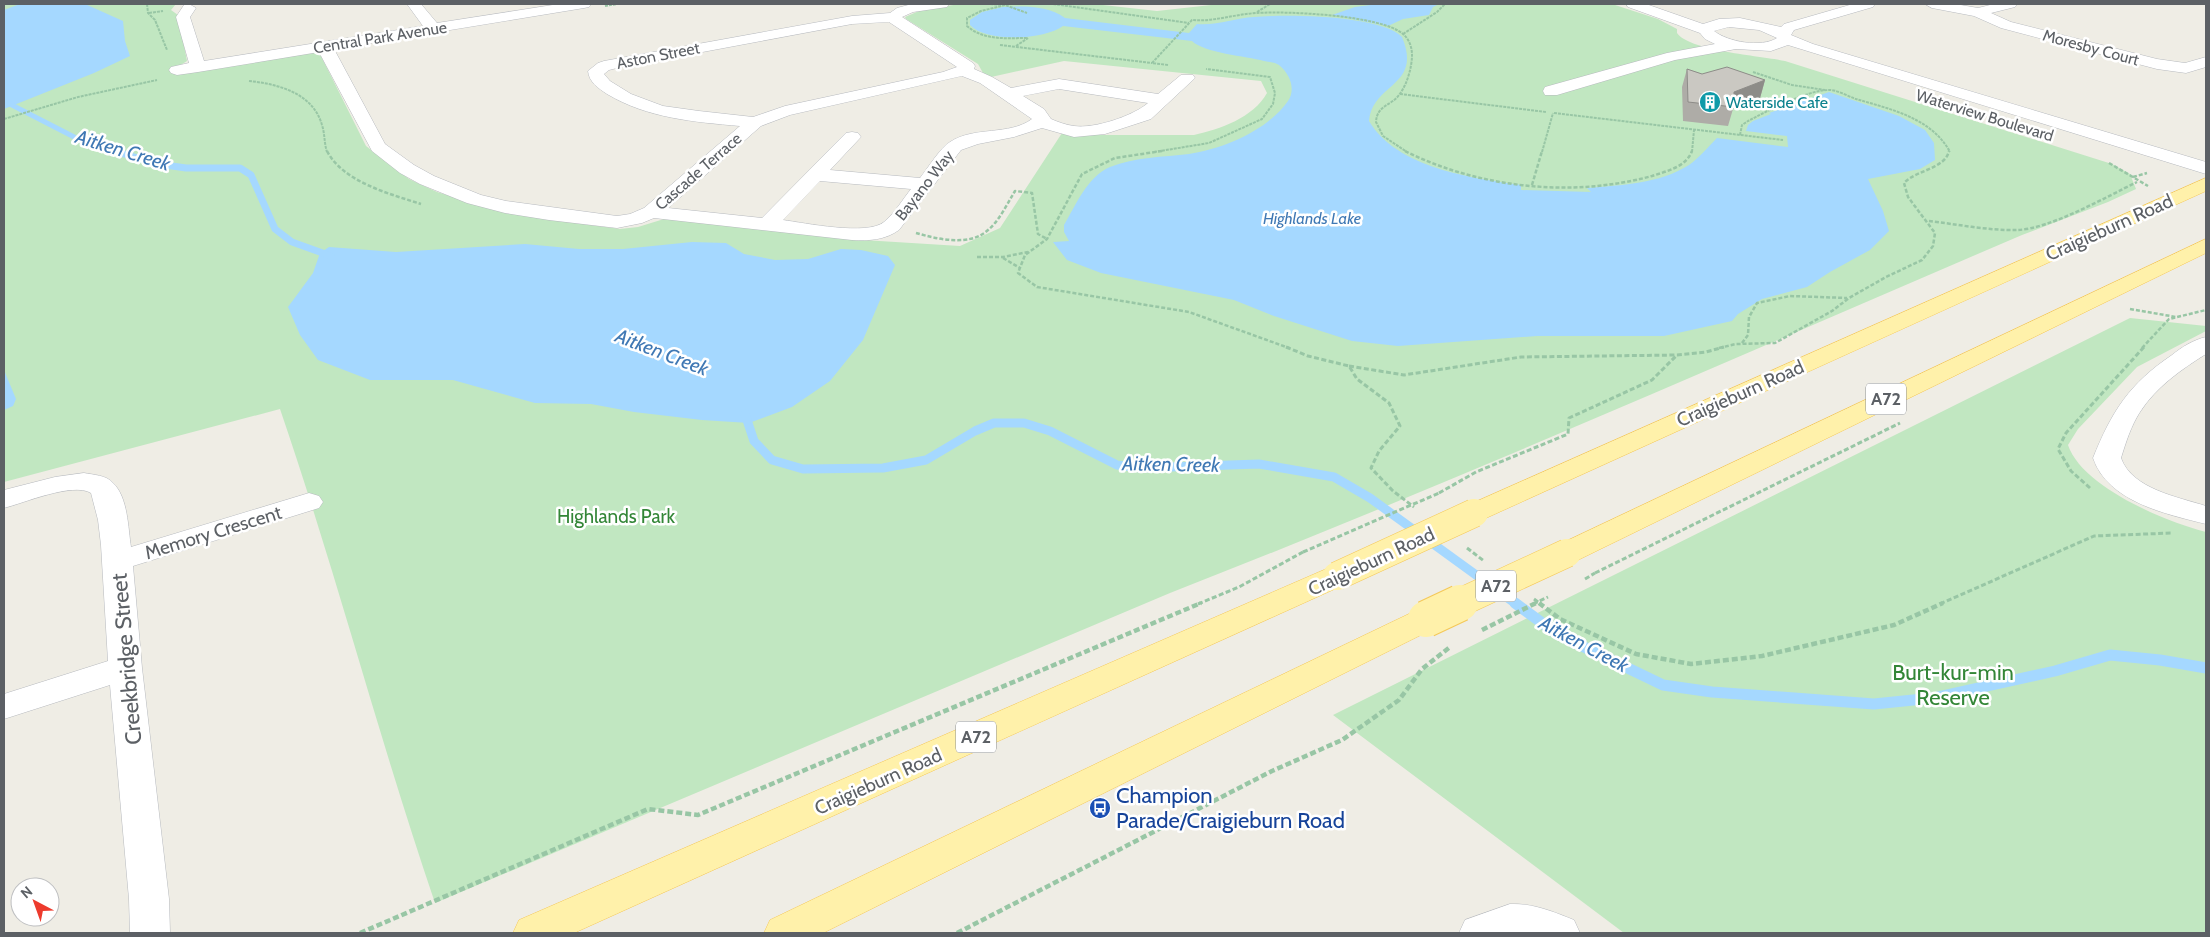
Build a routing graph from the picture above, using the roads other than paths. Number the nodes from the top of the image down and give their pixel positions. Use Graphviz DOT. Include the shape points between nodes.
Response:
graph roads {
  1 [pos="414,4"];
  2 [pos="584,4"];
  3 [pos="942,4"];
  4 [pos="1632,4"];
  5 [pos="1659,4"];
  6 [pos="1868,4"];
  7 [pos="1932,4"];
  8 [pos="2010,4"];
  9 [pos="189,8"];
  10 [pos="1978,12"];
  11 [pos="1830,15"];
  12 [pos="894,16"];
  13 [pos="1728,22"];
  14 [pos="1755,25"];
  15 [pos="433,28"];
  16 [pos="1709,34"];
  17 [pos="1785,36"];
  18 [pos="1735,45"];
  19 [pos="324,46"];
  20 [pos="1763,47"];
  21 [pos="1673,56"];
  22 [pos="2206,62"];
  23 [pos="198,67"];
  24 [pos="177,70"];
  25 [pos="963,72"];
  26 [pos="1194,73"];
  27 [pos="1551,91"];
  28 [pos="1008,94"];
  29 [pos="1162,100"];
  30 [pos="755,122"];
  31 [pos="1040,122"];
  32 [pos="852,137"];
  33 [pos="816,175"];
  34 [pos="2206,181"];
  35 [pos="924,184"];
  36 [pos="651,212"];
  37 [pos="767,225"];
  38 [pos="2206,245"];
  39 [pos="2206,344"];
  40 [pos="4,499"];
  41 [pos="309,502"];
  42 [pos="2206,515"];
  43 [pos="117,561"];
  44 [pos="125,668"];
  45 [pos="4,707"];
  46 [pos="150,933"];
  47 [pos="534,933"];
  48 [pos="784,933"];
  49 [pos="1479,933"];
  50 [pos="1560,933"];
  1 -- 15 [label="street"];
  2 -- 15 [label="street, Central Park Avenue"];
  3 -- 12 [label="street"];
  4 -- 16 [label="street"];
  5 -- 13 [label="street"];
  6 -- 11 [label="street"];
  7 -- 10 [label="street"];
  8 -- 10 [label="street"];
  9 -- 23 [label="street" via="183,17"];
  10 -- 22 [label="street, Moresby Court" via="2006,25 2157,64 2186,68"];
  11 -- 14 [label="street" via="1789,17"];
  11 -- 17 [label="street" via="1789,27"];
  12 -- 25 [label="street" via="899,23 964,64 966,69"];
  12 -- 30 [label="street, Aston Street" via="833,23 617,63 596,71 602,83 642,104 679,113"];
  13 -- 14 [label="street"];
  13 -- 16 [label="street" via="1712,25"];
  14 -- 17 [label="street, Waterview Boulevard"];
  15 -- 19 [label="street, Central Park Avenue"];
  16 -- 18 [label="street"];
  16 -- 21 [label="street"];
  17 -- 20 [label="street" via="1781,44"];
  17 -- 34 [label="street, Waterview Boulevard"];
  18 -- 20 [label="street"];
  18 -- 21 [label="street"];
  19 -- 23 [label="street, Central Park Avenue"];
  19 -- 36 [label="street, Cascade Terrace" via="378,147 426,180 490,203 549,214 617,222"];
  20 -- 34 [label="street, Waterview Boulevard"];
  21 -- 27 [label="street"];
  23 -- 24 [label="street, Central Park Avenue"];
  25 -- 28 [label="street" via="986,80"];
  25 -- 30 [label="street, Cascade Terrace" via="778,113"];
  26 -- 29 [label="street"];
  28 -- 29 [label="street" via="1058,84"];
  28 -- 31 [label="street" via="1038,113"];
  29 -- 31 [label="street" via="1145,116 1091,132 1065,131"];
  30 -- 36 [label="street, Cascade Terrace"];
  31 -- 35 [label="street, Bayano Way" via="958,144"];
  32 -- 33 [label="street"];
  33 -- 35 [label="street"];
  33 -- 37 [label="street"];
  34 -- 47 [label="main road, Craigieburn Road / A72, bridge" via="1337,576"];
  35 -- 37 [label="street, Bayano Way" via="892,226 881,232 867,235"];
  36 -- 37 [label="street, Bayano Way"];
  38 -- 48 [label="main road, A72, bridge" via="1426,619"];
  39 -- 42 [label="street" via="2173,363 2141,394 2126,412 2107,458 2108,466 2122,482 2165,502"];
  40 -- 43 [label="street, Creekbridge Street" via="68,483 93,483 102,488 108,499"];
  41 -- 43 [label="street, Memory Crescent"];
  43 -- 44 [label="street, Creekbridge Street"];
  44 -- 45 [label="street"];
  44 -- 46 [label="street, Creekbridge Street"];
  49 -- 50 [label="street" via="1506,921 1525,922"];
}
